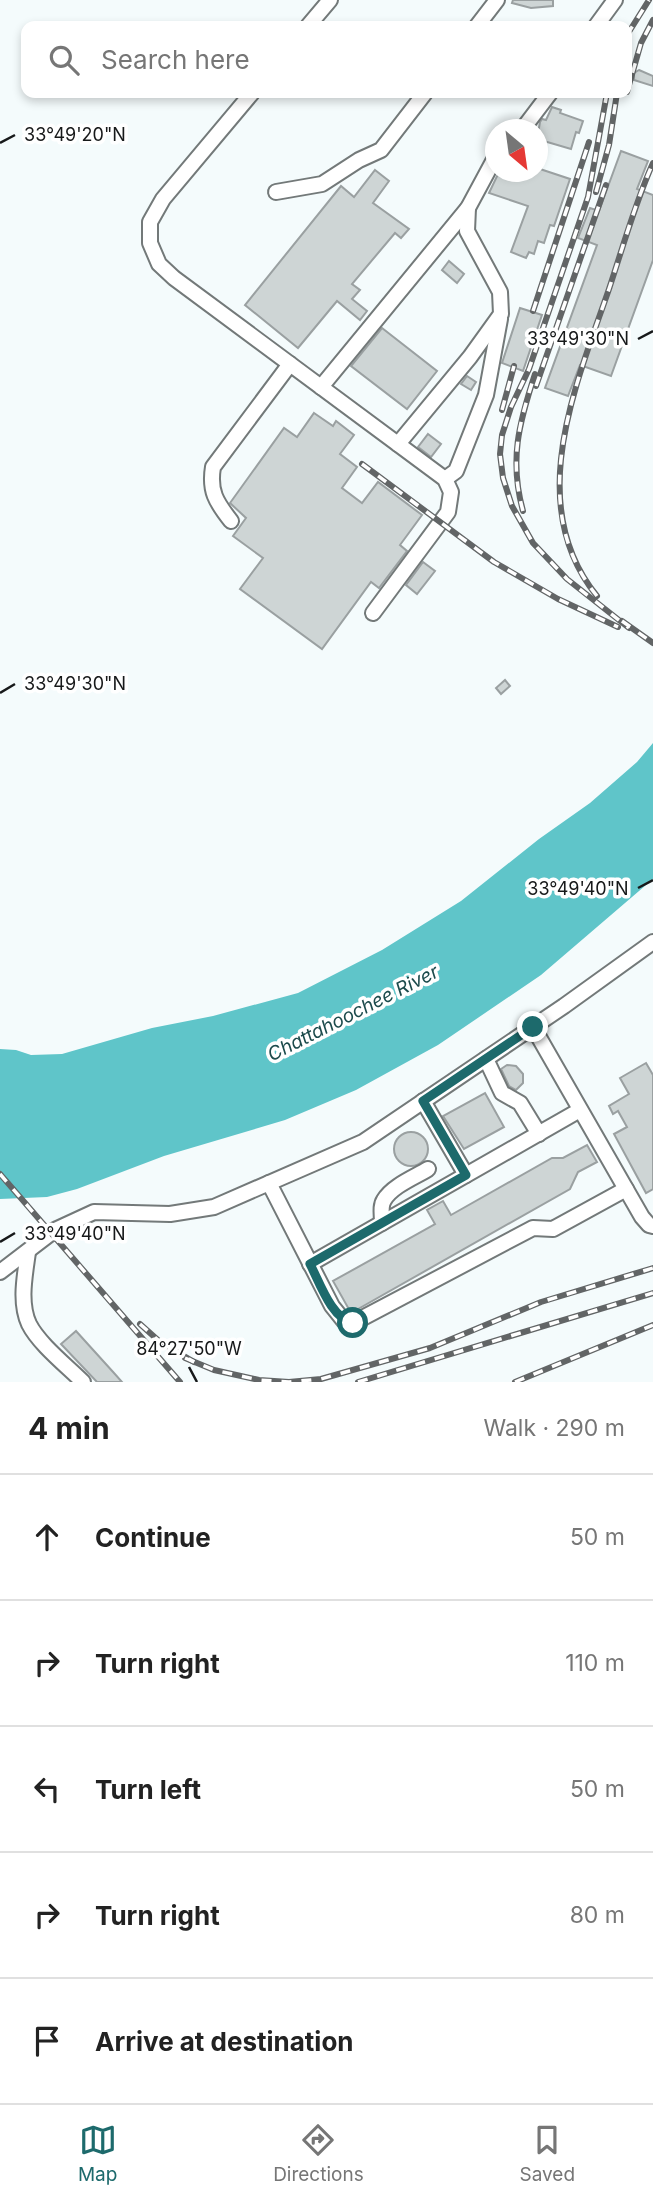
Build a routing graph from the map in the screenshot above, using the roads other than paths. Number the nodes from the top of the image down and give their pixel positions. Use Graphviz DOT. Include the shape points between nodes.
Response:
graph roads {
  1 [pos="330,0"];
  2 [pos="497,0"];
  3 [pos="615,0"];
  4 [pos="312,21"];
  5 [pos="481,21"];
  6 [pos="600,21"];
  7 [pos="248,98"];
  8 [pos="421,98"];
  9 [pos="546,98"];
  10 [pos="530,119"];
  11 [pos="485,175"];
  12 [pos="276,192"];
  13 [pos="468,208"];
  14 [pos="501,314"];
  15 [pos="289,364"];
  16 [pos="321,387"];
  17 [pos="398,444"];
  18 [pos="445,479"];
  19 [pos="231,521"];
  20 [pos="373,613"];
  21 [pos="653,942"];
  22 [pos="533,1027"];
  23 [pos="486,1059"];
  24 [pos="423,1101"];
  25 [pos="580,1110"];
  26 [pos="539,1133"];
  27 [pos="428,1169"];
  28 [pos="466,1175"];
  29 [pos="269,1183"];
  30 [pos="626,1189"];
  31 [pos="382,1223"];
  32 [pos="653,1226"];
  33 [pos="27,1252"];
  34 [pos="310,1264"];
  35 [pos="0,1272"];
  36 [pos="83,1382"];
  1 -- 4 [label="lane"];
  2 -- 5 [label="lane"];
  3 -- 6 [label="lane"];
  7 -- 15 [label="lane" via="163,199 150,222 150,243 159,264 174,278"];
  8 -- 12 [label="lane" via="381,150 322,184"];
  9 -- 10 [label="lane"];
  11 -- 13 [label="lane"];
  13 -- 14 [label="lane" via="467,231 500,292"];
  13 -- 16 [label="lane"];
  14 -- 17 [label="lane"];
  14 -- 18 [label="lane" via="486,395 456,471"];
  15 -- 16 [label="lane"];
  15 -- 19 [label="lane" via="213,467 210,483 217,503"];
  16 -- 17 [label="lane"];
  17 -- 18 [label="lane"];
  18 -- 20 [label="lane" via="451,492 448,512"];
  21 -- 22 [label="lane"];
  22 -- 23 [label="lane"];
  22 -- 25 [label="lane"];
  23 -- 24 [label="lane"];
  23 -- 26 [label="lane" via="502,1093 520,1104"];
  24 -- 28 [label="lane"];
  24 -- 29 [label="lane" via="363,1142"];
  25 -- 26 [label="lane"];
  25 -- 30 [label="lane"];
  26 -- 28 [label="lane"];
  27 -- 31 [label="lane" via="384,1199"];
  28 -- 31 [label="lane"];
  29 -- 33 [label="lane" via="214,1208 170,1214 94,1212 55,1230"];
  29 -- 34 [label="lane"];
  30 -- 32 [label="lane" via="642,1217"];
  30 -- 34 [label="lane" via="553,1228 533,1228 353,1323 344,1321 332,1306"];
  31 -- 34 [label="lane"];
  33 -- 35 [label="lane"];
  33 -- 36 [label="lane" via="23,1293 29,1324"];
}
